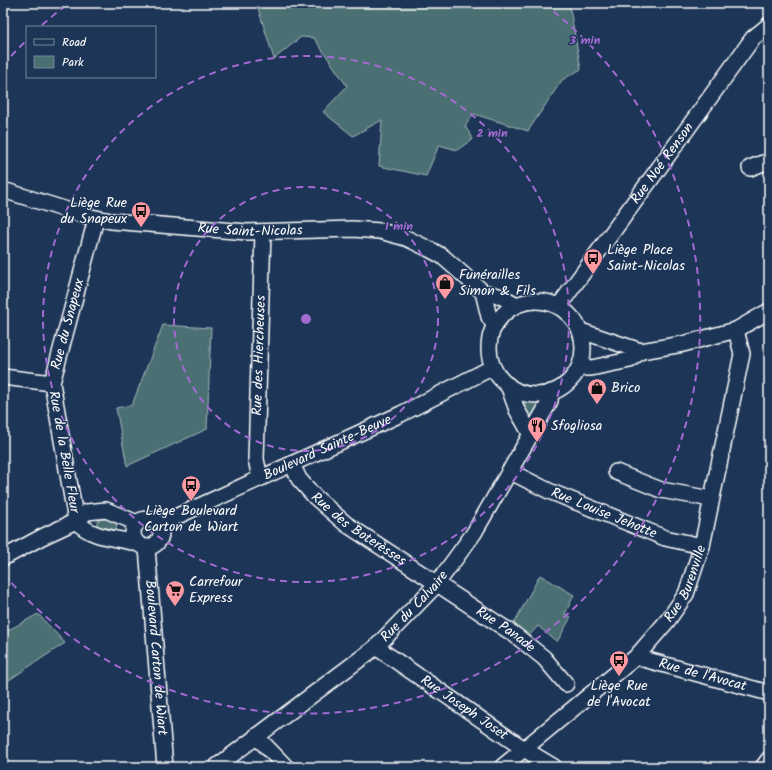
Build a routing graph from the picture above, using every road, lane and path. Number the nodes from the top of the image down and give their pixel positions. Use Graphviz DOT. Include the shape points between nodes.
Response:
graph roads {
  1 [pos="769,25"];
  2 [pos="769,163"];
  3 [pos="750,168"];
  4 [pos="3,190"];
  5 [pos="96,219"];
  6 [pos="263,232"];
  7 [pos="483,292"];
  8 [pos="517,305"];
  9 [pos="559,306"];
  10 [pos="769,311"];
  11 [pos="495,326"];
  12 [pos="736,330"];
  13 [pos="581,331"];
  14 [pos="641,352"];
  15 [pos="493,366"];
  16 [pos="579,368"];
  17 [pos="3,377"];
  18 [pos="52,383"];
  19 [pos="508,385"];
  20 [pos="551,392"];
  21 [pos="530,433"];
  22 [pos="292,464"];
  23 [pos="509,471"];
  24 [pos="616,472"];
  25 [pos="260,478"];
  26 [pos="711,499"];
  27 [pos="76,521"];
  28 [pos="137,523"];
  29 [pos="160,526"];
  30 [pos="142,545"];
  31 [pos="702,546"];
  32 [pos="3,558"];
  33 [pos="436,585"];
  34 [pos="376,647"];
  35 [pos="636,657"];
  36 [pos="566,684"];
  37 [pos="769,693"];
  38 [pos="256,736"];
  39 [pos="524,748"];
  40 [pos="769,759"];
  41 [pos="165,767"];
  42 [pos="216,767"];
  43 [pos="286,767"];
  44 [pos="502,767"];
  45 [pos="554,767"];
  46 [pos="763,767"];
  1 -- 9 [label="street, Rue Noé Renson" via="753,38"];
  2 -- 3 [label="street"];
  4 -- 5 [label="street, Rue Saint-Nicolas"];
  5 -- 6 [label="street, Rue Saint-Nicolas" via="208,230"];
  5 -- 18 [label="street, Rue du Snapeux"];
  6 -- 7 [label="street, Rue Saint-Nicolas" via="353,228 390,233 442,256"];
  6 -- 25 [label="street, Rue des Hiercheuses" via="256,459"];
  7 -- 8 [label="street, Rue Saint-Nicolas" via="502,297"];
  7 -- 11 [label="street" via="489,317"];
  8 -- 9 [label="street" via="545,301"];
  8 -- 11 [label="street" via="504,313"];
  9 -- 13 [label="street" via="572,317"];
  10 -- 12 [label="street"];
  11 -- 15 [label="street" via="490,339"];
  12 -- 14 [label="street"];
  12 -- 26 [label="street, Rue Burenville" via="742,354"];
  13 -- 14 [label="street"];
  13 -- 16 [label="street" via="584,350"];
  14 -- 16 [label="street" via="630,360"];
  15 -- 19 [label="street"];
  15 -- 22 [label="street, Boulevard Sainte-Beuve" via="447,392"];
  16 -- 20 [label="street" via="568,383"];
  17 -- 18 [label="street, Rue du Snapeux"];
  18 -- 27 [label="street, Rue de la Belle Fleur"];
  19 -- 20 [label="street" via="536,395"];
  19 -- 21 [label="street" via="517,410"];
  20 -- 21 [label="street, Rue du Calvaire" via="550,401"];
  21 -- 23 [label="street, Rue du Calvaire"];
  22 -- 25 [label="street, Boulevard Sainte-Beuve"];
  22 -- 33 [label="street, Rue des Boterèsses" via="299,479 346,524"];
  23 -- 31 [label="street, Rue Louise Jehotte" via="549,491 665,538"];
  23 -- 33 [label="street, Rue du Calvaire" via="474,533"];
  24 -- 26 [label="street" via="661,490"];
  25 -- 29 [label="street, Boulevard Sainte-Beuve"];
  26 -- 31 [label="street, Rue Burenville"];
  27 -- 28 [label="street" via="87,512 106,510"];
  27 -- 30 [label="street" via="84,530 97,536"];
  27 -- 32 [label="street"];
  28 -- 29 [label="street" via="150,519"];
  28 -- 30 [label="street" via="133,531"];
  29 -- 30 [label="street" via="161,538 158,543"];
  30 -- 41 [label="street, Boulevard Carton de Wiart"];
  31 -- 35 [label="street, Rue Burenville" via="686,594 668,620"];
  33 -- 34 [label="street, Rue du Calvaire"];
  33 -- 36 [label="street, Rue Panade" via="515,635 544,658"];
  34 -- 38 [label="street, Rue du Calvaire"];
  34 -- 39 [label="street, Rue Joseph Joset"];
  35 -- 37 [label="street, Rue de l'Avocat"];
  35 -- 39 [label="street, Rue Burenville"];
  38 -- 42 [label="street, Rue du Calvaire"];
  38 -- 43 [label="street"];
  39 -- 44 [label="street, Rue Burenville"];
  39 -- 45 [label="street, Rue Joseph Joset"];
  40 -- 46 [label="street"];
}
